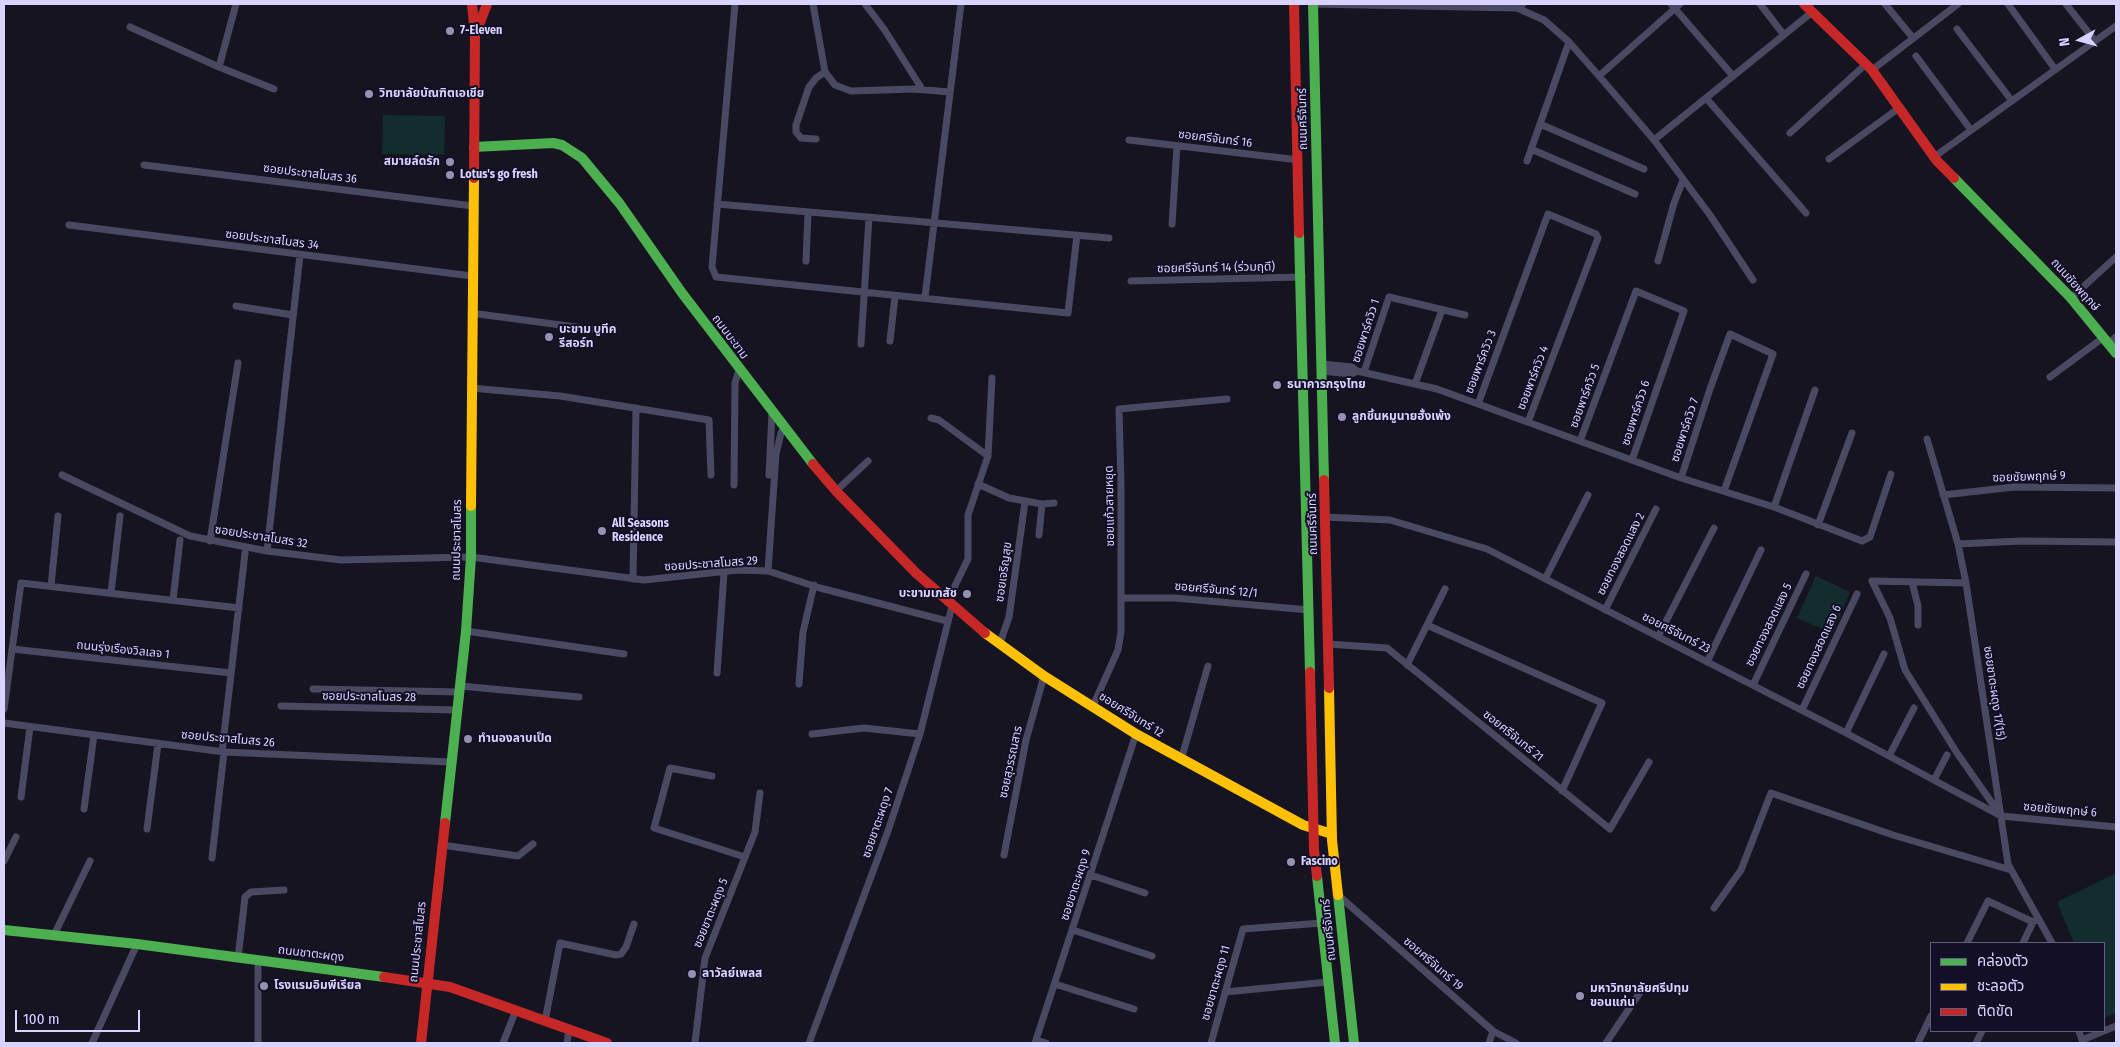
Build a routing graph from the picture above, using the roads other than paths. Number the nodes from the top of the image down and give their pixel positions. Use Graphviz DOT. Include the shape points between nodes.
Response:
graph roads {
  1 [pos="236,4"];
  2 [pos="469,4"];
  3 [pos="487,4"];
  4 [pos="736,4"];
  5 [pos="813,4"];
  6 [pos="865,4"];
  7 [pos="961,4"];
  8 [pos="1294,4"];
  9 [pos="1313,4"];
  10 [pos="1760,4"];
  11 [pos="1804,4"];
  12 [pos="1885,4"];
  13 [pos="1958,4"];
  14 [pos="2008,4"];
  15 [pos="2066,4"];
  16 [pos="1675,5"];
  17 [pos="1520,6"];
  18 [pos="1811,14"];
  19 [pos="2116,26"];
  20 [pos="130,27"];
  21 [pos="1957,28"];
  22 [pos="475,34"];
  23 [pos="1784,34"];
  24 [pos="1913,38"];
  25 [pos="2095,41"];
  26 [pos="1569,42"];
  27 [pos="1916,56"];
  28 [pos="219,67"];
  29 [pos="1869,67"];
  30 [pos="2055,69"];
  31 [pos="825,72"];
  32 [pos="1598,76"];
  33 [pos="1733,76"];
  34 [pos="274,89"];
  35 [pos="922,89"];
  36 [pos="950,92"];
  37 [pos="1706,98"];
  38 [pos="2012,101"];
  39 [pos="1899,108"];
  40 [pos="1540,124"];
  41 [pos="1972,130"];
  42 [pos="1790,133"];
  43 [pos="816,140"];
  44 [pos="1130,140"];
  45 [pos="1654,140"];
  46 [pos="1176,146"];
  47 [pos="474,147"];
  48 [pos="1531,148"];
  49 [pos="1934,157"];
  50 [pos="1829,159"];
  51 [pos="1299,160"];
  52 [pos="1527,161"];
  53 [pos="144,165"];
  54 [pos="1644,169"];
  55 [pos="1683,180"];
  56 [pos="1635,194"];
  57 [pos="717,204"];
  58 [pos="473,206"];
  59 [pos="808,213"];
  60 [pos="1806,214"];
  61 [pos="869,218"];
  62 [pos="934,223"];
  63 [pos="1172,224"];
  64 [pos="69,225"];
  65 [pos="1077,235"];
  66 [pos="1109,238"];
  67 [pos="300,254"];
  68 [pos="2116,257"];
  69 [pos="806,261"];
  70 [pos="1658,261"];
  71 [pos="472,276"];
  72 [pos="1302,277"];
  73 [pos="1753,280"];
  74 [pos="1131,281"];
  75 [pos="864,292"];
  76 [pos="895,296"];
  77 [pos="925,297"];
  78 [pos="2071,298"];
  79 [pos="236,306"];
  80 [pos="1442,310"];
  81 [pos="471,313"];
  82 [pos="293,315"];
  83 [pos="1465,315"];
  84 [pos="606,331"];
  85 [pos="2110,339"];
  86 [pos="890,341"];
  87 [pos="1559,343"];
  88 [pos="861,344"];
  89 [pos="2116,353"];
  90 [pos="238,363"];
  91 [pos="1322,368"];
  92 [pos="739,370"];
  93 [pos="1361,372"];
  94 [pos="1661,372"];
  95 [pos="2050,376"];
  96 [pos="992,378"];
  97 [pos="1415,384"];
  98 [pos="470,388"];
  99 [pos="1815,390"];
  100 [pos="1227,399"];
  101 [pos="1478,404"];
  102 [pos="636,408"];
  103 [pos="772,413"];
  104 [pos="931,418"];
  105 [pos="1528,422"];
  106 [pos="784,428"];
  107 [pos="1852,433"];
  108 [pos="1927,439"];
  109 [pos="1580,441"];
  110 [pos="988,456"];
  111 [pos="1632,460"];
  112 [pos="868,461"];
  113 [pos="1891,474"];
  114 [pos="62,475"];
  115 [pos="711,475"];
  116 [pos="769,475"];
  117 [pos="1681,478"];
  118 [pos="978,484"];
  119 [pos="734,485"];
  120 [pos="2116,488"];
  121 [pos="836,491"];
  122 [pos="1724,491"];
  123 [pos="1588,495"];
  124 [pos="1943,495"];
  125 [pos="1025,502"];
  126 [pos="1054,503"];
  127 [pos="1042,504"];
  128 [pos="1774,507"];
  129 [pos="1656,509"];
  130 [pos="58,516"];
  131 [pos="120,516"];
  132 [pos="1325,517"];
  133 [pos="1818,525"];
  134 [pos="1714,528"];
  135 [pos="1039,535"];
  136 [pos="180,540"];
  137 [pos="210,541"];
  138 [pos="2116,542"];
  139 [pos="1958,544"];
  140 [pos="1761,550"];
  141 [pos="268,551"];
  142 [pos="245,552"];
  143 [pos="471,557"];
  144 [pos="768,571"];
  145 [pos="724,573"];
  146 [pos="1806,574"];
  147 [pos="634,579"];
  148 [pos="1546,579"];
  149 [pos="1912,582"];
  150 [pos="1966,583"];
  151 [pos="814,585"];
  152 [pos="51,586"];
  153 [pos="1445,589"];
  154 [pos="111,593"];
  155 [pos="1857,594"];
  156 [pos="1121,598"];
  157 [pos="173,600"];
  158 [pos="949,604"];
  159 [pos="239,608"];
  160 [pos="1309,610"];
  161 [pos="1605,610"];
  162 [pos="947,621"];
  163 [pos="1427,624"];
  164 [pos="1918,625"];
  165 [pos="466,631"];
  166 [pos="1658,637"];
  167 [pos="1000,643"];
  168 [pos="1327,644"];
  169 [pos="12,648"];
  170 [pos="624,654"];
  171 [pos="1884,654"];
  172 [pos="1708,662"];
  173 [pos="1407,664"];
  174 [pos="1208,666"];
  175 [pos="231,673"];
  176 [pos="717,673"];
  177 [pos="1044,676"];
  178 [pos="799,684"];
  179 [pos="1753,685"];
  180 [pos="313,689"];
  181 [pos="459,689"];
  182 [pos="579,697"];
  183 [pos="281,706"];
  184 [pos="1093,706"];
  185 [pos="1914,708"];
  186 [pos="4,709"];
  187 [pos="457,710"];
  188 [pos="1802,710"];
  189 [pos="4,723"];
  190 [pos="30,727"];
  191 [pos="1846,733"];
  192 [pos="812,734"];
  193 [pos="920,734"];
  194 [pos="1136,734"];
  195 [pos="94,735"];
  196 [pos="158,744"];
  197 [pos="223,752"];
  198 [pos="1890,756"];
  199 [pos="1947,756"];
  200 [pos="1181,760"];
  201 [pos="451,762"];
  202 [pos="1649,762"];
  203 [pos="712,776"];
  204 [pos="1934,780"];
  205 [pos="1562,791"];
  206 [pos="760,793"];
  207 [pos="21,797"];
  208 [pos="84,809"];
  209 [pos="2001,816"];
  210 [pos="2116,827"];
  211 [pos="147,829"];
  212 [pos="1314,829"];
  213 [pos="1332,834"];
  214 [pos="16,837"];
  215 [pos="533,844"];
  216 [pos="442,845"];
  217 [pos="1004,855"];
  218 [pos="745,857"];
  219 [pos="212,858"];
  220 [pos="4,861"];
  221 [pos="90,861"];
  222 [pos="2011,870"];
  223 [pos="1091,875"];
  224 [pos="284,890"];
  225 [pos="1145,893"];
  226 [pos="1339,896"];
  227 [pos="1714,908"];
  228 [pos="2037,920"];
  229 [pos="1322,923"];
  230 [pos="634,924"];
  231 [pos="4,930"];
  232 [pos="1073,930"];
  233 [pos="54,935"];
  234 [pos="1968,942"];
  235 [pos="2024,942"];
  236 [pos="2051,942"];
  237 [pos="137,944"];
  238 [pos="1152,956"];
  239 [pos="238,958"];
  240 [pos="258,960"];
  241 [pos="426,982"];
  242 [pos="1328,982"];
  243 [pos="1055,984"];
  244 [pos="1641,991"];
  245 [pos="1225,992"];
  246 [pos="1134,1009"];
  247 [pos="516,1010"];
  248 [pos="1930,1018"];
  249 [pos="545,1022"];
  250 [pos="570,1030"];
  251 [pos="1493,1031"];
  252 [pos="2102,1032"];
  253 [pos="2082,1041"];
  254 [pos="1035,1042"];
  255 [pos="92,1043"];
  256 [pos="258,1043"];
  257 [pos="421,1043"];
  258 [pos="503,1043"];
  259 [pos="566,1043"];
  260 [pos="607,1043"];
  261 [pos="695,1043"];
  262 [pos="809,1043"];
  263 [pos="1046,1043"];
  264 [pos="1211,1043"];
  265 [pos="1335,1043"];
  266 [pos="1354,1043"];
  267 [pos="1489,1043"];
  268 [pos="1516,1043"];
  269 [pos="1606,1043"];
  270 [pos="1918,1043"];
  1 -- 28 [label="street"];
  2 -- 22 [label="main road, ถนนประชาสโมสร"];
  3 -- 22 [label="main road, ถนนประชาสโมสร"];
  4 -- 57 [label="street"];
  5 -- 31 [label="street"];
  6 -- 35 [label="street"];
  7 -- 36 [label="street"];
  8 -- 51 [label="main road, ถนนศรีจันทร์"];
  9 -- 17 [label="street"];
  9 -- 91 [label="main road, ถนนศรีจันทร์"];
  10 -- 23 [label="street"];
  11 -- 18 [label="main road, ถนนชัยพฤกษ์"];
  12 -- 24 [label="street"];
  13 -- 24 [label="street"];
  14 -- 30 [label="street"];
  15 -- 25 [label="street"];
  16 -- 32 [label="street"];
  16 -- 33 [label="street"];
  17 -- 26 [label="street" via="1544,20"];
  18 -- 23 [label="street"];
  18 -- 29 [label="main road, ถนนชัยพฤกษ์"];
  19 -- 25 [label="street"];
  20 -- 28 [label="street"];
  21 -- 38 [label="street"];
  22 -- 47 [label="main road, ถนนประชาสโมสร"];
  23 -- 33 [label="street"];
  24 -- 29 [label="street"];
  25 -- 30 [label="street"];
  26 -- 32 [label="street"];
  26 -- 40 [label="street"];
  27 -- 41 [label="street"];
  28 -- 34 [label="street"];
  29 -- 39 [label="main road, ถนนชัยพฤกษ์"];
  29 -- 42 [label="street"];
  30 -- 38 [label="street"];
  31 -- 35 [label="street" via="835,85 851,90"];
  31 -- 43 [label="street" via="809,87 796,125 796,132 801,138"];
  32 -- 45 [label="street"];
  33 -- 37 [label="street"];
  35 -- 36 [label="street"];
  36 -- 62 [label="street"];
  37 -- 45 [label="street"];
  37 -- 60 [label="street"];
  38 -- 41 [label="street"];
  39 -- 49 [label="main road, ถนนชัยพฤกษ์"];
  39 -- 50 [label="street"];
  40 -- 48 [label="street"];
  40 -- 54 [label="street"];
  41 -- 49 [label="street"];
  44 -- 46 [label="street, ซอยศรีจันทร์ 16"];
  45 -- 55 [label="street"];
  46 -- 51 [label="street, ซอยศรีจันทร์ 16"];
  46 -- 63 [label="street"];
  47 -- 58 [label="main road, ถนนประชาสโมสร"];
  47 -- 92 [label="main road, ถนนบะขาม" via="553,143 582,158 620,204"];
  48 -- 52 [label="street"];
  48 -- 56 [label="street"];
  49 -- 78 [label="main road, ถนนชัยพฤกษ์"];
  51 -- 72 [label="main road, ถนนศรีจันทร์"];
  53 -- 58 [label="street, ซอยประชาสโมสร 36"];
  55 -- 70 [label="street"];
  55 -- 73 [label="street"];
  57 -- 59 [label="street"];
  57 -- 75 [label="street" via="712,267 716,277"];
  58 -- 71 [label="main road, ถนนประชาสโมสร"];
  59 -- 61 [label="street"];
  59 -- 69 [label="street"];
  61 -- 62 [label="street"];
  61 -- 75 [label="street"];
  62 -- 65 [label="street"];
  62 -- 77 [label="street"];
  64 -- 67 [label="street, ซอยประชาสโมสร 34"];
  65 -- 66 [label="street"];
  65 -- 77 [label="street" via="1068,313"];
  67 -- 71 [label="street, ซอยประชาสโมสร 34"];
  67 -- 82 [label="street"];
  68 -- 78 [label="street"];
  71 -- 81 [label="main road, ถนนประชาสโมสร"];
  72 -- 74 [label="street, ซอยศรีจันทร์ 14 (ร่วมฤดี)"];
  72 -- 160 [label="main road, ถนนศรีจันทร์"];
  75 -- 76 [label="street"];
  75 -- 88 [label="street"];
  76 -- 77 [label="street"];
  76 -- 86 [label="street"];
  78 -- 85 [label="main road, ถนนชัยพฤกษ์"];
  79 -- 82 [label="street"];
  80 -- 83 [label="street"];
  80 -- 93 [label="street, ซอยพาร์ควิว 1" via="1389,297"];
  80 -- 97 [label="street"];
  81 -- 84 [label="street"];
  81 -- 98 [label="main road, ถนนประชาสโมสร"];
  82 -- 141 [label="street"];
  85 -- 89 [label="main road, ถนนชัยพฤกษ์"];
  85 -- 95 [label="street"];
  87 -- 101 [label="street, ซอยพาร์ควิว 3" via="1598,238 1596,234 1548,214"];
  87 -- 105 [label="street, ซอยพาร์ควิว 4"];
  90 -- 137 [label="street"];
  91 -- 93 [label="street" via="1352,367"];
  91 -- 132 [label="main road, ถนนศรีจันทร์"];
  92 -- 103 [label="main road, ถนนบะขาม"];
  92 -- 119 [label="street" via="735,383"];
  93 -- 97 [label="street"];
  94 -- 109 [label="street, ซอยพาร์ควิว 5" via="1684,311 1636,291"];
  94 -- 111 [label="street, ซอยพาร์ควิว 6"];
  96 -- 110 [label="street, ซอยชาตะผดุง 7"];
  97 -- 101 [label="street"];
  98 -- 102 [label="street" via="560,396"];
  98 -- 143 [label="main road, ถนนประชาสโมสร"];
  99 -- 128 [label="street"];
  100 -- 156 [label="street, ซอยแก้วสายหยุด" via="1119,409"];
  101 -- 105 [label="street"];
  102 -- 115 [label="street" via="709,420"];
  102 -- 147 [label="street"];
  103 -- 106 [label="main road, ถนนบะขาม"];
  103 -- 116 [label="street"];
  104 -- 110 [label="street" via="939,420"];
  105 -- 109 [label="street"];
  106 -- 121 [label="main road, ถนนบะขาม"];
  106 -- 144 [label="street" via="776,454"];
  107 -- 133 [label="street"];
  108 -- 124 [label="street, ซอยชาตะผดุง 17(15)"];
  109 -- 111 [label="street"];
  110 -- 118 [label="street, ซอยชาตะผดุง 7"];
  111 -- 117 [label="street"];
  112 -- 121 [label="street"];
  113 -- 133 [label="street" via="1870,537 1862,541"];
  114 -- 137 [label="street, ซอยประชาสโมสร 32" via="186,534"];
  117 -- 122 [label="street"];
  117 -- 122 [label="street, ซอยพาร์ควิว 7" via="1730,334 1774,354"];
  118 -- 125 [label="street"];
  118 -- 158 [label="street, ซอยชาตะผดุง 7" via="968,514 968,559"];
  120 -- 124 [label="street, ซอยชัยพฤกษ์ 9" via="2014,487"];
  121 -- 158 [label="main road, ถนนบะขาม"];
  122 -- 128 [label="street"];
  123 -- 148 [label="street"];
  124 -- 139 [label="street, ซอยชาตะผดุง 17(15)"];
  125 -- 127 [label="street"];
  125 -- 167 [label="street, ซอยเจริญสุข" via="1009,617"];
  126 -- 127 [label="street"];
  127 -- 135 [label="street"];
  128 -- 133 [label="street"];
  129 -- 161 [label="street, ซอยทองสอดแสง 2"];
  130 -- 152 [label="street"];
  131 -- 154 [label="street"];
  132 -- 148 [label="street, ซอยศรีจันทร์ 23" via="1390,520 1487,549"];
  132 -- 168 [label="main road, ถนนศรีจันทร์"];
  134 -- 166 [label="street"];
  136 -- 157 [label="street"];
  137 -- 141 [label="street, ซอยประชาสโมสร 32"];
  138 -- 139 [label="street"];
  139 -- 150 [label="street, ซอยชาตะผดุง 17(15)"];
  140 -- 172 [label="street"];
  141 -- 143 [label="street, ซอยประชาสโมสร 32" via="341,560"];
  142 -- 159 [label="street"];
  143 -- 147 [label="street, ซอยประชาสโมสร 29"];
  143 -- 165 [label="main road, ถนนประชาสโมสร"];
  144 -- 145 [label="street, ซอยประชาสโมสร 29"];
  144 -- 151 [label="street, ซอยประชาสโมสร 29"];
  145 -- 147 [label="street, ซอยประชาสโมสร 29"];
  145 -- 176 [label="street"];
  146 -- 179 [label="street, ซอยทองสอดแสง 5"];
  148 -- 161 [label="street, ซอยศรีจันทร์ 23"];
  149 -- 150 [label="street"];
  149 -- 164 [label="street" via="1918,606"];
  149 -- 209 [label="street" via="1872,581 1890,618 1905,670"];
  150 -- 209 [label="street, ซอยชาตะผดุง 17(15)"];
  151 -- 162 [label="street, ซอยประชาสโมสร 29"];
  151 -- 178 [label="street" via="802,632"];
  152 -- 154 [label="street"];
  152 -- 169 [label="street" via="20,583"];
  153 -- 163 [label="street"];
  154 -- 157 [label="street"];
  155 -- 188 [label="street, ซอยทองสอดแสง 6"];
  156 -- 160 [label="street, ซอยศรีจันทร์ 12/1" via="1175,598"];
  156 -- 184 [label="street, ซอยแก้วสายหยุด" via="1118,650"];
  157 -- 159 [label="street"];
  158 -- 162 [label="street, ซอยชาตะผดุง 7"];
  158 -- 167 [label="main road, ซอยศรีจันทร์ 12"];
  159 -- 175 [label="street"];
  160 -- 212 [label="main road, ถนนศรีจันทร์"];
  161 -- 166 [label="street, ซอยศรีจันทร์ 23"];
  162 -- 193 [label="street, ซอยชาตะผดุง 7"];
  163 -- 173 [label="street"];
  163 -- 205 [label="street" via="1602,703"];
  165 -- 170 [label="street"];
  165 -- 181 [label="main road, ถนนประชาสโมสร"];
  166 -- 172 [label="street, ซอยศรีจันทร์ 23"];
  167 -- 177 [label="main road, ซอยศรีจันทร์ 12"];
  168 -- 173 [label="street, ซอยศรีจันทร์ 21" via="1387,648"];
  168 -- 213 [label="main road, ถนนศรีจันทร์"];
  169 -- 175 [label="street, ถนนรุ่งเรืองวิลเลจ 1"];
  169 -- 186 [label="street"];
  171 -- 191 [label="street"];
  172 -- 179 [label="street, ซอยศรีจันทร์ 23"];
  173 -- 205 [label="street, ซอยศรีจันทร์ 21"];
  174 -- 200 [label="street"];
  175 -- 197 [label="street"];
  177 -- 184 [label="main road, ซอยศรีจันทร์ 12"];
  177 -- 217 [label="street, ซอยสุวรรณสาร" via="1026,740"];
  179 -- 188 [label="street, ซอยศรีจันทร์ 23"];
  180 -- 181 [label="street"];
  181 -- 182 [label="street"];
  181 -- 187 [label="main road, ถนนประชาสโมสร"];
  183 -- 187 [label="street, ซอยประชาสโมสร 28"];
  184 -- 194 [label="main road, ซอยศรีจันทร์ 12"];
  185 -- 198 [label="street"];
  187 -- 201 [label="main road, ถนนประชาสโมสร"];
  188 -- 191 [label="street, ซอยศรีจันทร์ 23"];
  189 -- 190 [label="street, ซอยประชาสโมสร 26"];
  190 -- 195 [label="street, ซอยประชาสโมสร 26"];
  190 -- 207 [label="street"];
  191 -- 198 [label="street, ซอยศรีจันทร์ 23"];
  192 -- 193 [label="street" via="864,728"];
  193 -- 262 [label="street, ซอยชาตะผดุง 7" via="888,831"];
  194 -- 200 [label="main road, ซอยศรีจันทร์ 12"];
  194 -- 223 [label="street, ซอยชาตะผดุง 9"];
  195 -- 196 [label="street, ซอยประชาสโมสร 26"];
  195 -- 208 [label="street"];
  196 -- 197 [label="street, ซอยประชาสโมสร 26"];
  196 -- 211 [label="street"];
  197 -- 201 [label="street, ซอยประชาสโมสร 26"];
  197 -- 219 [label="street"];
  198 -- 204 [label="street, ซอยศรีจันทร์ 23"];
  199 -- 204 [label="street"];
  200 -- 212 [label="main road, ซอยศรีจันทร์ 12"];
  201 -- 216 [label="main road, ถนนประชาสโมสร"];
  202 -- 205 [label="street, ซอยศรีจันทร์ 21" via="1610,830"];
  203 -- 218 [label="street" via="670,768 654,828"];
  204 -- 209 [label="street, ซอยศรีจันทร์ 23"];
  206 -- 218 [label="street, ซอยชาตะผดุง 5" via="755,832"];
  209 -- 210 [label="street, ซอยชัยพฤกษ์ 6"];
  209 -- 222 [label="street, ซอยชาตะผดุง 17(15)"];
  212 -- 213 [label="main road, ซอยศรีจันทร์ 12"];
  212 -- 229 [label="main road, ถนนศรีจันทร์"];
  213 -- 226 [label="main road, ถนนศรีจันทร์"];
  214 -- 220 [label="street"];
  215 -- 216 [label="street" via="518,856"];
  216 -- 241 [label="main road, ถนนประชาสโมสร"];
  218 -- 261 [label="street, ซอยชาตะผดุง 5" via="705,958"];
  221 -- 233 [label="street"];
  222 -- 227 [label="street" via="1893,835 1771,793 1741,870"];
  222 -- 228 [label="street, ซอยชาตะผดุง 17(15)"];
  223 -- 225 [label="street"];
  223 -- 232 [label="street, ซอยชาตะผดุง 9"];
  224 -- 239 [label="street" via="251,892 245,897"];
  226 -- 251 [label="street, ซอยศรีจันทร์ 19"];
  226 -- 266 [label="main road, ถนนศรีจันทร์"];
  228 -- 234 [label="street" via="1988,901"];
  228 -- 235 [label="street"];
  228 -- 236 [label="street, ซอยชาตะผดุง 17(15)"];
  229 -- 242 [label="main road, ถนนศรีจันทร์"];
  229 -- 245 [label="street, ซอยชาตะผดุง 11" via="1243,929"];
  230 -- 249 [label="street" via="626,948 620,954 560,943"];
  231 -- 233 [label="main road, ถนนชาตะผดุง"];
  232 -- 238 [label="street"];
  232 -- 243 [label="street, ซอยชาตะผดุง 9"];
  233 -- 237 [label="main road, ถนนชาตะผดุง"];
  237 -- 239 [label="main road, ถนนชาตะผดุง"];
  237 -- 255 [label="street"];
  239 -- 240 [label="main road, ถนนชาตะผดุง"];
  240 -- 241 [label="main road, ถนนชาตะผดุง"];
  240 -- 256 [label="street"];
  241 -- 247 [label="main road, ถนนชาตะผดุง"];
  241 -- 257 [label="main road, ถนนประชาสโมสร"];
  242 -- 245 [label="street"];
  242 -- 265 [label="main road, ถนนศรีจันทร์"];
  243 -- 246 [label="street"];
  243 -- 254 [label="street, ซอยชาตะผดุง 9"];
  244 -- 269 [label="street"];
  245 -- 264 [label="street, ซอยชาตะผดุง 11"];
  247 -- 249 [label="main road, ถนนชาตะผดุง"];
  247 -- 258 [label="street"];
  248 -- 270 [label="street"];
  249 -- 250 [label="main road, ถนนชาตะผดุง"];
  250 -- 259 [label="street"];
  250 -- 260 [label="main road, ถนนชาตะผดุง"];
  251 -- 267 [label="street"];
  251 -- 268 [label="street, ซอยศรีจันทร์ 19"];
  252 -- 253 [label="street"];
  254 -- 263 [label="street"];
}
